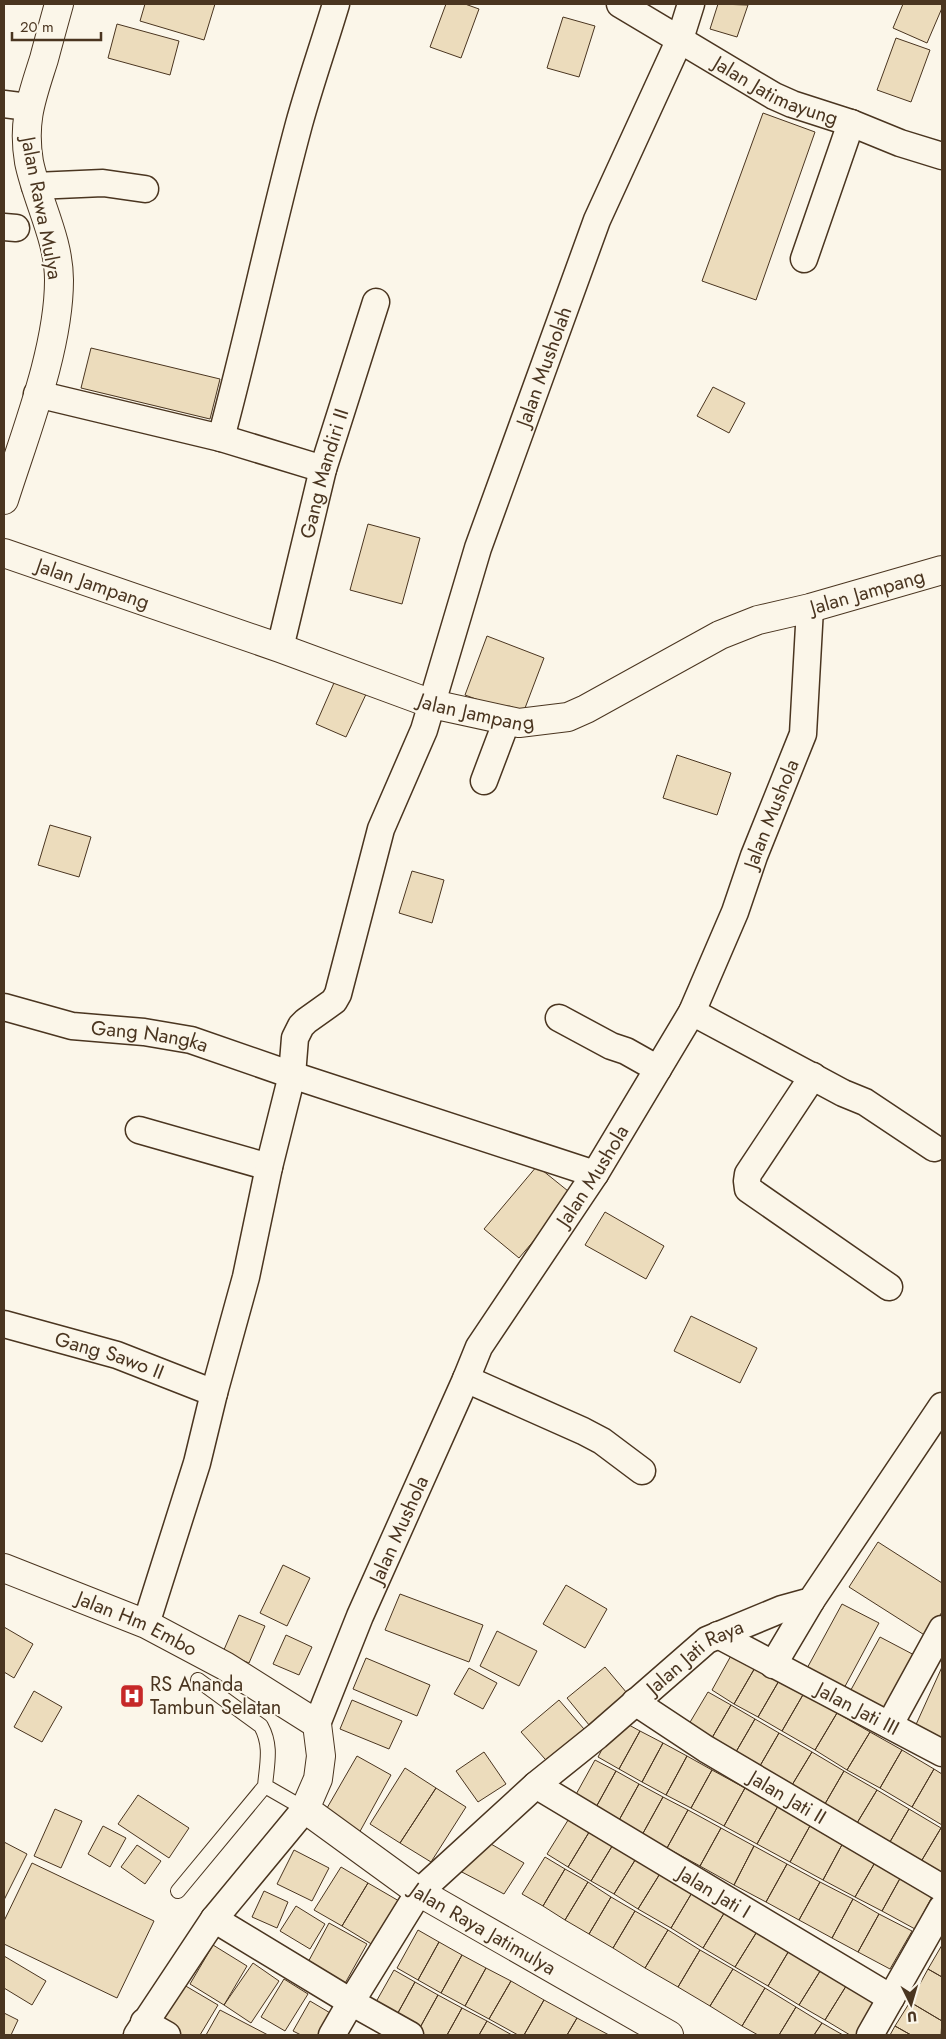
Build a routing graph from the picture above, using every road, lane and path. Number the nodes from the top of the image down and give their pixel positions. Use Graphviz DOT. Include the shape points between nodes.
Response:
graph roads {
  1 [pos="59,4"];
  2 [pos="336,4"];
  3 [pos="620,4"];
  4 [pos="691,4"];
  5 [pos="680,39"];
  6 [pos="16,106"];
  7 [pos="851,123"];
  8 [pos="942,156"];
  9 [pos="35,186"];
  10 [pos="145,189"];
  11 [pos="804,259"];
  12 [pos="376,302"];
  13 [pos="37,394"];
  14 [pos="221,438"];
  15 [pos="323,469"];
  16 [pos="4,500"];
  17 [pos="4,554"];
  18 [pos="942,570"];
  19 [pos="810,608"];
  20 [pos="280,648"];
  21 [pos="432,704"];
  22 [pos="507,720"];
  23 [pos="484,781"];
  24 [pos="4,1007"];
  25 [pos="692,1012"];
  26 [pos="559,1018"];
  27 [pos="658,1069"];
  28 [pos="292,1075"];
  29 [pos="813,1076"];
  30 [pos="139,1130"];
  31 [pos="934,1148"];
  32 [pos="269,1167"];
  33 [pos="595,1174"];
  34 [pos="889,1287"];
  35 [pos="4,1324"];
  36 [pos="466,1379"];
  37 [pos="214,1393"];
  38 [pos="942,1406"];
  39 [pos="642,1471"];
  40 [pos="4,1568"];
  41 [pos="811,1601"];
  42 [pos="146,1624"];
  43 [pos="942,1629"];
  44 [pos="718,1635"];
  45 [pos="773,1665"];
  46 [pos="198,1680"];
  47 [pos="635,1702"];
  48 [pos="318,1724"];
  49 [pos="890,1724"];
  50 [pos="942,1753"];
  51 [pos="536,1785"];
  52 [pos="265,1786"];
  53 [pos="305,1809"];
  54 [pos="942,1888"];
  55 [pos="178,1891"];
  56 [pos="418,1892"];
  57 [pos="942,1908"];
  58 [pos="214,1919"];
  59 [pos="892,1998"];
  60 [pos="351,2002"];
  61 [pos="141,2029"];
  62 [pos="167,2035"];
  63 [pos="332,2035"];
  64 [pos="410,2035"];
  65 [pos="669,2035"];
  66 [pos="870,2035"];
  1 -- 6 [label="main road, Jalan Rawa Mulya"];
  2 -- 14 [label="street" via="297,130"];
  3 -- 5 [label="street, Jalan Jatimayung"];
  4 -- 5 [label="street, Jalan Musholah"];
  5 -- 7 [label="street, Jalan Jatimayung" via="774,96"];
  5 -- 21 [label="street, Jalan Musholah" via="597,220 478,548"];
  6 -- 9 [label="main road, Jalan Rawa Mulya"];
  7 -- 8 [label="street, Jalan Jatimayung"];
  7 -- 11 [label="street"];
  9 -- 10 [label="street" via="103,183"];
  9 -- 13 [label="main road, Jalan Rawa Mulya" via="55,251 59,278 55,326"];
  12 -- 15 [label="street, Gang Mandiri II"];
  13 -- 14 [label="street"];
  13 -- 16 [label="main road, Jalan Rawa Mulya"];
  14 -- 15 [label="street"];
  15 -- 20 [label="street, Gang Mandiri II"];
  17 -- 20 [label="main road, Jalan Jampang"];
  18 -- 19 [label="main road, Jalan Jampang"];
  19 -- 22 [label="main road, Jalan Jampang" via="758,620 720,635 602,702 568,717 519,722"];
  19 -- 25 [label="street, Jalan Mushola" via="803,734 735,912"];
  20 -- 21 [label="main road, Jalan Jampang"];
  21 -- 22 [label="main road, Jalan Jampang"];
  21 -- 28 [label="street, Jalan Musholah" via="381,829 338,994 334,1001 301,1026 295,1038"];
  22 -- 23 [label="street"];
  24 -- 28 [label="street, Gang Nangka" via="72,1026 144,1032 190,1040"];
  25 -- 27 [label="street, Jalan Mushola"];
  25 -- 29 [label="street"];
  26 -- 27 [label="street"];
  27 -- 33 [label="street, Jalan Mushola"];
  28 -- 32 [label="street, Jalan Musholah"];
  28 -- 33 [label="street, Gang Nangka"];
  29 -- 31 [label="street" via="865,1102"];
  29 -- 34 [label="street" via="748,1174 748,1189"];
  30 -- 32 [label="street"];
  32 -- 37 [label="street, Jalan Musholah" via="246,1277"];
  33 -- 36 [label="street, Jalan Mushola" via="479,1347"];
  35 -- 37 [label="street, Gang Sawo II" via="117,1355"];
  36 -- 39 [label="street" via="583,1431"];
  36 -- 48 [label="street, Jalan Mushola" via="360,1616"];
  37 -- 42 [label="street, Jalan Musholah" via="197,1463"];
  38 -- 41 [label="street"];
  40 -- 42 [label="main road, Jalan Hm Embo"];
  41 -- 44 [label="street, Jalan Jati Raya"];
  41 -- 45 [label="street"];
  42 -- 48 [label="main road, Jalan Hm Embo" via="225,1666"];
  43 -- 49 [label="street"];
  44 -- 45 [label="street, Jalan Jati III"];
  44 -- 47 [label="street, Jalan Jati Raya" via="707,1640"];
  45 -- 49 [label="street, Jalan Jati III"];
  46 -- 52 [label="lane" via="261,1726 269,1748"];
  47 -- 51 [label="street, Jalan Jati Raya"];
  47 -- 54 [label="street, Jalan Jati II" via="706,1749"];
  48 -- 53 [label="main road" via="321,1756 318,1779"];
  49 -- 50 [label="street, Jalan Jati III"];
  51 -- 56 [label="street, Jalan Jati Raya"];
  51 -- 59 [label="street, Jalan Jati I"];
  52 -- 53 [label="lane"];
  52 -- 55 [label="lane"];
  53 -- 56 [label="main road, Jalan Raya Jatimulya"];
  53 -- 58 [label="street"];
  56 -- 60 [label="street, Jalan Jati Raya"];
  56 -- 65 [label="main road, Jalan Raya Jatimulya"];
  57 -- 59 [label="street"];
  58 -- 60 [label="street"];
  58 -- 61 [label="street"];
  59 -- 66 [label="street"];
  60 -- 63 [label="street, Jalan Jati Raya"];
  60 -- 64 [label="street"];
  61 -- 62 [label="street"];
}
